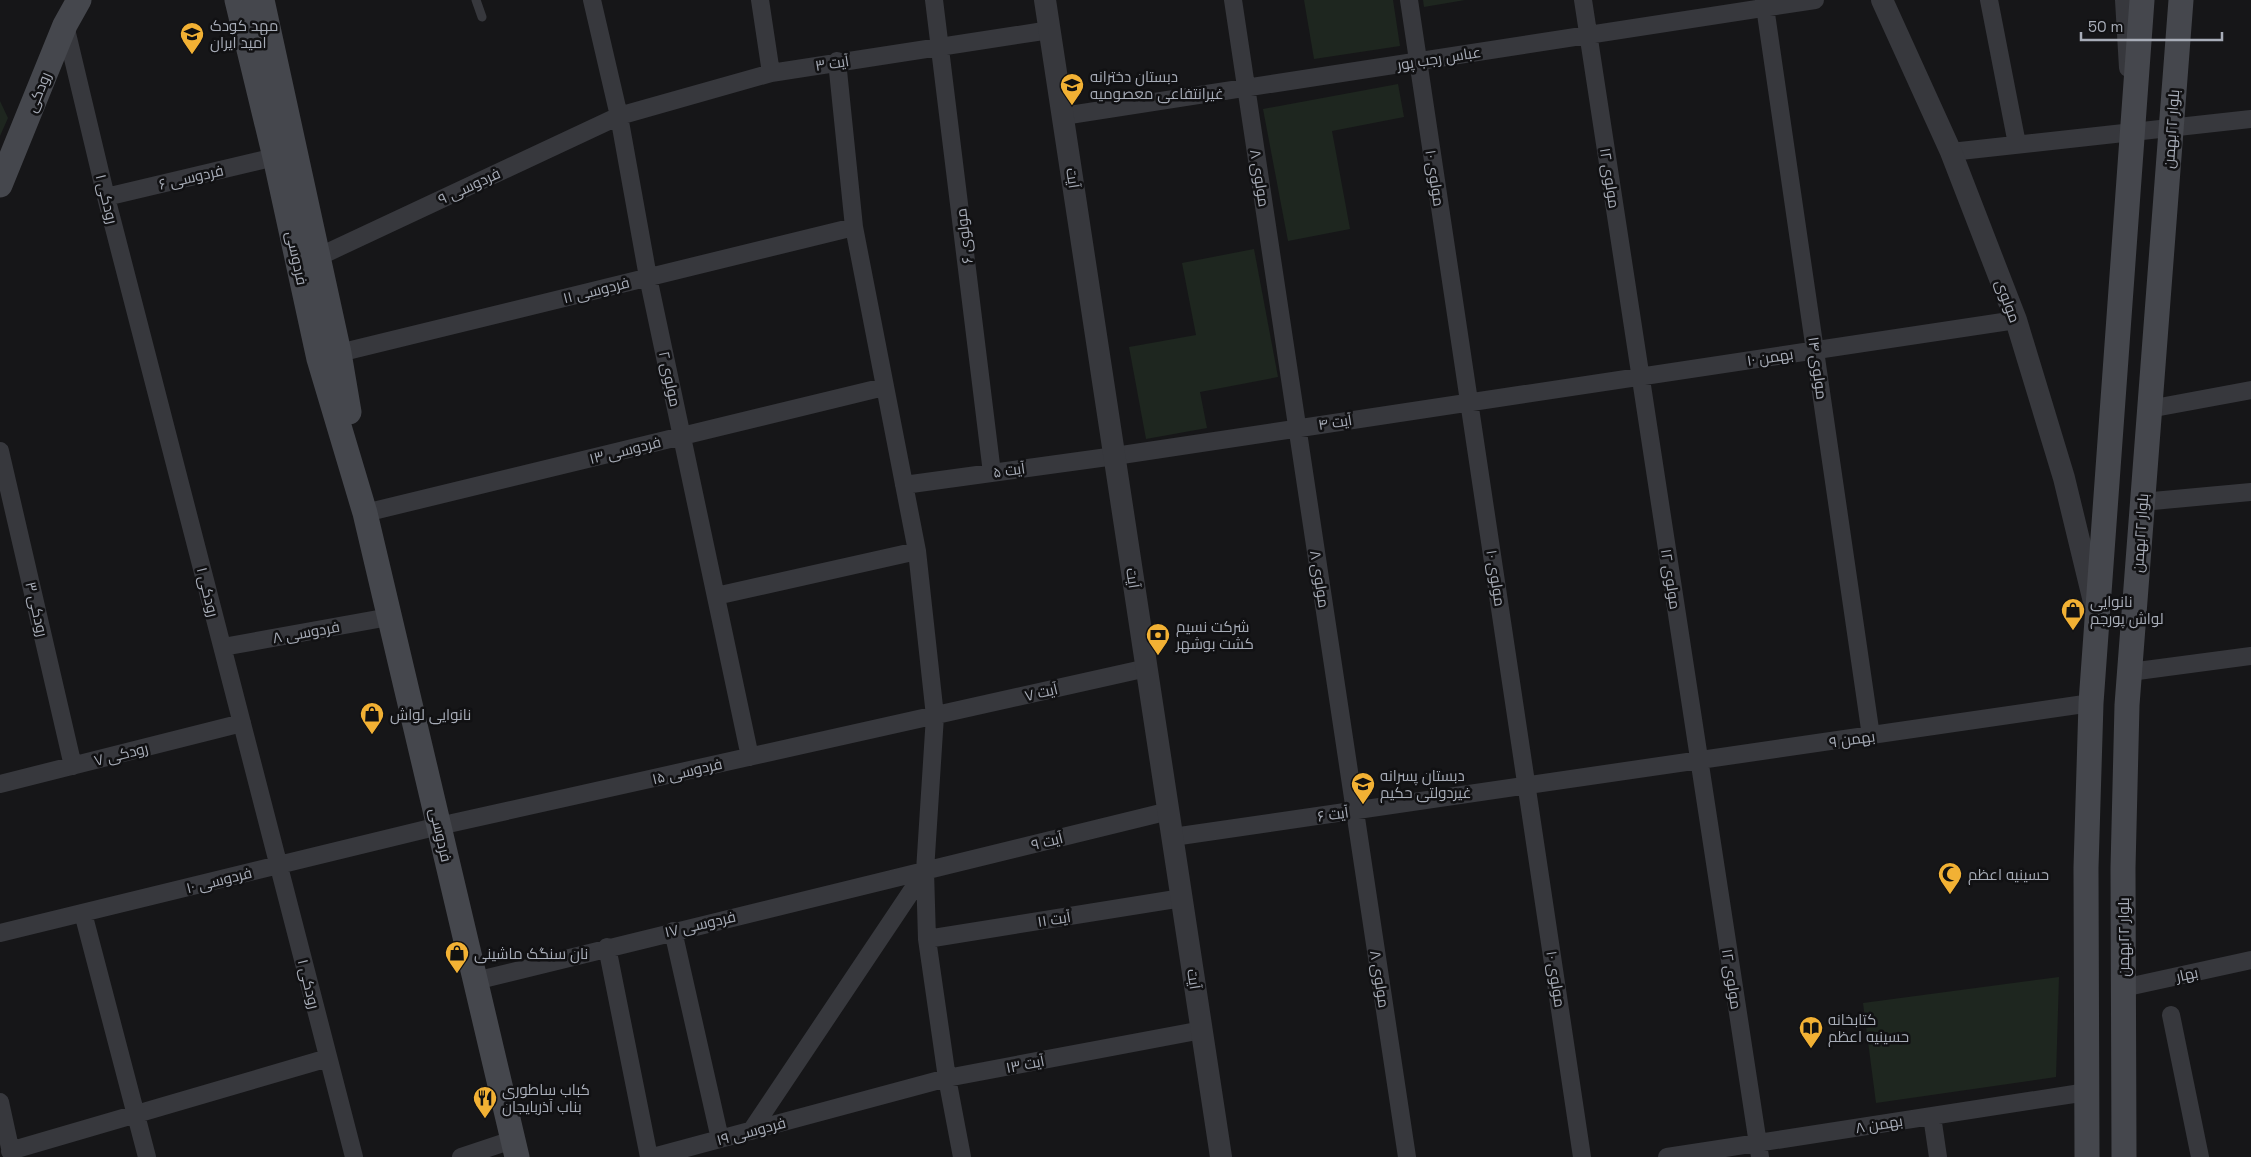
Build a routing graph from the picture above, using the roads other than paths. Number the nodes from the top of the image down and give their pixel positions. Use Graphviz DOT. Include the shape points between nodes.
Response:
graph roads {
  1 [pos="79,0"];
  2 [pos="237,0"];
  3 [pos="262,0"];
  4 [pos="476,0"];
  5 [pos="592,0"];
  6 [pos="760,0"];
  7 [pos="934,0"];
  8 [pos="1045,0"];
  9 [pos="1233,0"];
  10 [pos="1408,0"];
  11 [pos="1583,0"];
  12 [pos="1815,0"];
  13 [pos="1882,0"];
  14 [pos="1989,0"];
  15 [pos="2124,0"];
  16 [pos="2142,0"];
  17 [pos="2181,0"];
  18 [pos="1765,4"];
  19 [pos="482,17"];
  20 [pos="66,26"];
  21 [pos="1050,30"];
  22 [pos="1588,35"];
  23 [pos="941,46"];
  24 [pos="837,61"];
  25 [pos="1418,61"];
  26 [pos="771,73"];
  27 [pos="1246,88"];
  28 [pos="619,116"];
  29 [pos="1063,116"];
  30 [pos="2251,119"];
  31 [pos="2172,129"];
  32 [pos="2132,134"];
  33 [pos="2017,144"];
  34 [pos="1951,152"];
  35 [pos="275,157"];
  36 [pos="0,185"];
  37 [pos="106,197"];
  38 [pos="854,227"];
  39 [pos="318,257"];
  40 [pos="648,277"];
  41 [pos="2016,320"];
  42 [pos="1815,350"];
  43 [pos="339,354"];
  44 [pos="1640,376"];
  45 [pos="884,387"];
  46 [pos="1554,389"];
  47 [pos="2251,390"];
  48 [pos="1469,402"];
  49 [pos="2149,408"];
  50 [pos="1297,428"];
  51 [pos="682,436"];
  52 [pos="0,451"];
  53 [pos="1115,456"];
  54 [pos="992,472"];
  55 [pos="904,485"];
  56 [pos="2251,492"];
  57 [pos="2142,502"];
  58 [pos="365,513"];
  59 [pos="917,551"];
  60 [pos="716,596"];
  61 [pos="2097,615"];
  62 [pos="389,617"];
  63 [pos="222,647"];
  64 [pos="2251,656"];
  65 [pos="1147,668"];
  66 [pos="2130,672"];
  67 [pos="2091,703"];
  68 [pos="935,716"];
  69 [pos="242,724"];
  70 [pos="1872,736"];
  71 [pos="750,757"];
  72 [pos="1699,761"];
  73 [pos="73,766"];
  74 [pos="1613,774"];
  75 [pos="0,784"];
  76 [pos="1527,786"];
  77 [pos="1169,811"];
  78 [pos="1355,811"];
  79 [pos="439,826"];
  80 [pos="1173,837"];
  81 [pos="279,865"];
  82 [pos="925,871"];
  83 [pos="2122,888"];
  84 [pos="2086,894"];
  85 [pos="1182,898"];
  86 [pos="83,913"];
  87 [pos="673,931"];
  88 [pos="0,933"];
  89 [pos="927,939"];
  90 [pos="607,947"];
  91 [pos="2251,960"];
  92 [pos="475,981"];
  93 [pos="2123,988"];
  94 [pos="2171,1015"];
  95 [pos="1202,1030"];
  96 [pos="328,1058"];
  97 [pos="947,1078"];
  98 [pos="2087,1092"];
  99 [pos="0,1102"];
  100 [pos="849,1105"];
  101 [pos="136,1114"];
  102 [pos="1932,1116"];
  103 [pos="751,1131"];
  104 [pos="720,1139"];
  105 [pos="7,1148"];
  106 [pos="514,1148"];
  107 [pos="1759,1150"];
  108 [pos="147,1157"];
  109 [pos="354,1157"];
  110 [pos="462,1157"];
  111 [pos="649,1157"];
  112 [pos="653,1157"];
  113 [pos="962,1157"];
  114 [pos="1221,1157"];
  115 [pos="1407,1157"];
  116 [pos="1582,1157"];
  117 [pos="1669,1157"];
  118 [pos="1938,1157"];
  119 [pos="2087,1157"];
  120 [pos="2124,1157"];
  121 [pos="2200,1157"];
  1 -- 20 [label="main road, رودکی"];
  2 -- 35 [label="main road, فردوسی"];
  3 -- 39 [label="main road, فردوسی"];
  4 -- 19 [label="lane"];
  5 -- 28 [label="street, مولوی ۲"];
  6 -- 26 [label="street"];
  7 -- 23 [label="street, مولوی ۶"];
  8 -- 21 [label="street, آیت"];
  9 -- 27 [label="street, مولوی ۸"];
  10 -- 25 [label="street, مولوی ۱۰"];
  11 -- 22 [label="street, مولوی ۱۲"];
  12 -- 18 [label="street, عباس رجب پور"];
  13 -- 34 [label="street, مولوی"];
  14 -- 33 [label="street"];
  15 -- 32 [label="street"];
  16 -- 32 [label="main road"];
  17 -- 31 [label="main road, بلوار ۲۲بهمن"];
  18 -- 22 [label="street, عباس رجب پور"];
  18 -- 42 [label="street, مولوی ۱۴"];
  20 -- 36 [label="main road, رودکی"];
  20 -- 37 [label="street, رودکی ۱"];
  21 -- 23 [label="street, آیت ۳"];
  21 -- 29 [label="street, آیت"];
  22 -- 25 [label="street, عباس رجب پور"];
  22 -- 44 [label="street, مولوی ۱۲"];
  23 -- 24 [label="street, آیت ۳"];
  23 -- 54 [label="street, مولوی ۶"];
  24 -- 26 [label="street, آیت ۳"];
  24 -- 38 [label="street"];
  25 -- 27 [label="street, عباس رجب پور"];
  25 -- 48 [label="street, مولوی ۱۰"];
  26 -- 28 [label="street, آیت ۳"];
  27 -- 29 [label="street, عباس رجب پور"];
  27 -- 50 [label="street, مولوی ۸"];
  28 -- 39 [label="street, فردوسی ۹"];
  28 -- 40 [label="street, مولوی ۲"];
  29 -- 53 [label="street, آیت"];
  30 -- 31 [label="street"];
  31 -- 32 [label="street"];
  31 -- 49 [label="main road, بلوار ۲۲بهمن"];
  32 -- 33 [label="street"];
  32 -- 61 [label="main road"];
  33 -- 34 [label="street"];
  34 -- 41 [label="street, مولوی"];
  35 -- 37 [label="street, فردوسی ۶"];
  35 -- 58 [label="main road, فردوسی" via="319,359"];
  37 -- 63 [label="street, رودکی ۱"];
  38 -- 40 [label="street, فردوسی ۱۱"];
  38 -- 45 [label="street"];
  39 -- 43 [label="main road, فردوسی"];
  40 -- 43 [label="street, فردوسی ۱۱"];
  40 -- 51 [label="street, مولوی ۲"];
  41 -- 42 [label="street, بهمن ۱۰"];
  41 -- 61 [label="street, مولوی" via="2064,478"];
  42 -- 44 [label="street, بهمن ۱۰"];
  42 -- 70 [label="street, مولوی ۱۴"];
  43 -- 58 [label="main road, فردوسی"];
  44 -- 46 [label="street, بهمن ۱۰"];
  44 -- 72 [label="street, مولوی ۱۲"];
  45 -- 51 [label="street, فردوسی ۱۳"];
  45 -- 55 [label="street"];
  46 -- 48 [label="street, آیت ۴"];
  47 -- 49 [label="street"];
  48 -- 50 [label="street, آیت ۴"];
  48 -- 76 [label="street, مولوی ۱۰"];
  49 -- 57 [label="main road, بلوار ۲۲بهمن"];
  50 -- 53 [label="street, آیت ۴"];
  50 -- 78 [label="street, مولوی ۸"];
  51 -- 58 [label="street, فردوسی ۱۳"];
  51 -- 60 [label="street, مولوی ۲"];
  52 -- 73 [label="street, رودکی ۳"];
  53 -- 54 [label="street, آیت ۵"];
  53 -- 65 [label="street, آیت"];
  54 -- 55 [label="street, آیت ۵"];
  55 -- 59 [label="street"];
  56 -- 57 [label="street"];
  57 -- 66 [label="main road, بلوار ۲۲بهمن"];
  58 -- 62 [label="main road, فردوسی"];
  59 -- 60 [label="street"];
  59 -- 68 [label="street"];
  60 -- 71 [label="street, مولوی ۲"];
  61 -- 67 [label="main road"];
  62 -- 63 [label="street, فردوسی ۸"];
  62 -- 79 [label="main road, فردوسی"];
  63 -- 69 [label="street, رودکی ۱"];
  64 -- 66 [label="street"];
  65 -- 68 [label="street, آیت ۷"];
  65 -- 77 [label="street, آیت"];
  66 -- 83 [label="main road, بلوار ۲۲بهمن"];
  67 -- 70 [label="street, بهمن ۹"];
  67 -- 84 [label="main road"];
  68 -- 71 [label="street, فردوسی ۱۵"];
  68 -- 82 [label="street"];
  69 -- 73 [label="street, رودکی ۷"];
  69 -- 81 [label="street, رودکی ۱"];
  70 -- 72 [label="street, بهمن ۹"];
  71 -- 79 [label="street, فردوسی ۱۵"];
  72 -- 74 [label="street, بهمن ۹"];
  72 -- 107 [label="street, مولوی ۱۲"];
  73 -- 75 [label="street, رودکی ۷"];
  74 -- 76 [label="street, آیت ۶"];
  76 -- 78 [label="street, آیت ۶"];
  76 -- 116 [label="street, مولوی ۱۰"];
  77 -- 80 [label="street, آیت"];
  77 -- 82 [label="street, آیت ۹"];
  78 -- 80 [label="street, آیت ۶"];
  78 -- 115 [label="street, مولوی ۸"];
  79 -- 81 [label="street, فردوسی ۱۰"];
  79 -- 92 [label="main road, فردوسی"];
  80 -- 85 [label="street, آیت"];
  81 -- 86 [label="street, فردوسی ۱۰"];
  81 -- 96 [label="street, رودکی ۱"];
  82 -- 87 [label="street, فردوسی ۱۷"];
  82 -- 89 [label="street"];
  82 -- 103 [label="street"];
  83 -- 84 [label="main road"];
  83 -- 93 [label="main road, بلوار ۲۲بهمن"];
  84 -- 98 [label="main road"];
  85 -- 89 [label="street, آیت ۱۱"];
  85 -- 95 [label="street, آیت"];
  86 -- 88 [label="street, فردوسی ۱۰"];
  86 -- 101 [label="street"];
  87 -- 90 [label="street, فردوسی ۱۷"];
  87 -- 104 [label="street"];
  89 -- 97 [label="street"];
  90 -- 92 [label="street, فردوسی ۱۷"];
  90 -- 111 [label="street"];
  91 -- 93 [label="street, بهار"];
  92 -- 106 [label="main road, فردوسی"];
  93 -- 120 [label="main road, بلوار ۲۲بهمن"];
  94 -- 121 [label="street"];
  95 -- 97 [label="street, آیت ۱۳"];
  95 -- 114 [label="street, آیت"];
  96 -- 101 [label="street"];
  96 -- 109 [label="street, رودکی ۱"];
  97 -- 100 [label="street, آیت ۱۳"];
  97 -- 113 [label="street"];
  98 -- 102 [label="street, بهمن ۸"];
  98 -- 119 [label="main road"];
  99 -- 105 [label="street"];
  100 -- 103 [label="street, فردوسی ۱۹"];
  101 -- 105 [label="street"];
  101 -- 108 [label="street"];
  102 -- 107 [label="street, بهمن ۸"];
  102 -- 118 [label="street"];
  103 -- 104 [label="street, فردوسی ۱۹"];
  104 -- 112 [label="street, فردوسی ۱۹"];
  106 -- 110 [label="street"];
  107 -- 117 [label="street, بهمن ۸"];
}
